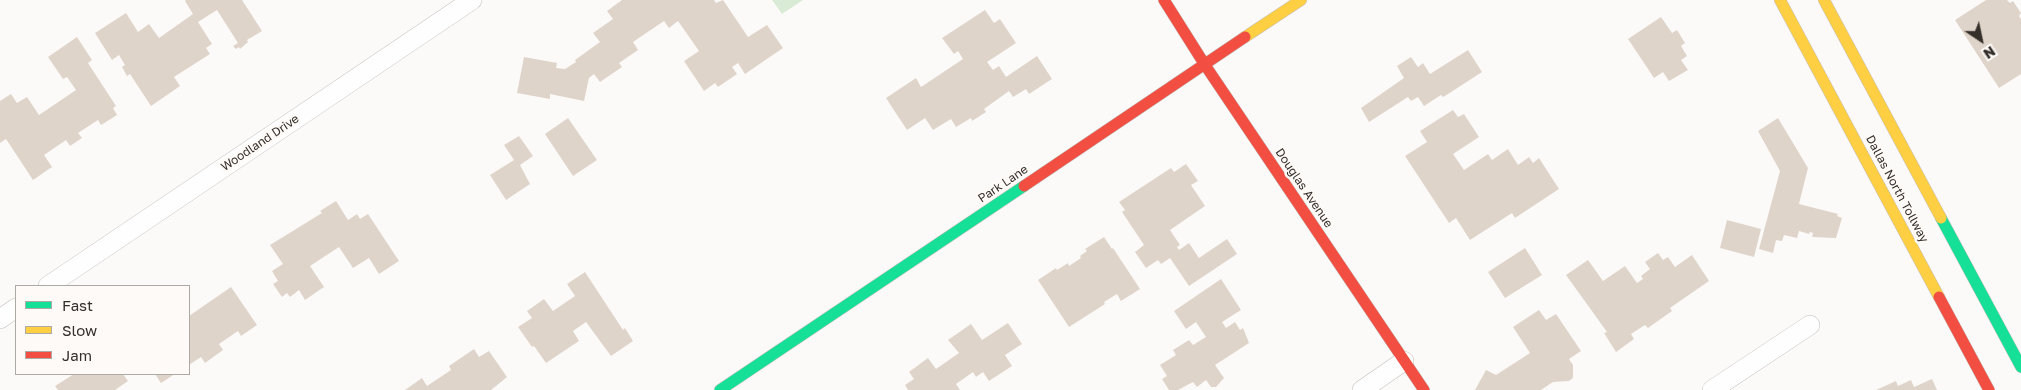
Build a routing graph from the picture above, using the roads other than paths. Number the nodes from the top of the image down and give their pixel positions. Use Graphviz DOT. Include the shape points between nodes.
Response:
graph roads {
  1 [pos="472,0"];
  2 [pos="1164,0"];
  3 [pos="1302,0"];
  4 [pos="1780,0"];
  5 [pos="1824,0"];
  6 [pos="1205,65"];
  7 [pos="49,285"];
  8 [pos="15,309"];
  9 [pos="0,318"];
  10 [pos="1810,325"];
  11 [pos="1404,361"];
  12 [pos="2021,368"];
  13 [pos="720,390"];
  14 [pos="1362,390"];
  15 [pos="1424,390"];
  16 [pos="1712,390"];
  17 [pos="1989,390"];
  1 -- 7 [label="street, Woodland Drive"];
  2 -- 6 [label="main road, Douglas Avenue"];
  3 -- 6 [label="main road, Park Lane"];
  4 -- 17 [label="main road, Dallas North Tollway"];
  5 -- 12 [label="main road, Dallas North Tollway"];
  6 -- 11 [label="main road, Douglas Avenue"];
  6 -- 13 [label="main road, Park Lane"];
  8 -- 9 [label="street"];
  10 -- 16 [label="street"];
  11 -- 14 [label="street"];
  11 -- 15 [label="main road, Douglas Avenue"];
}
